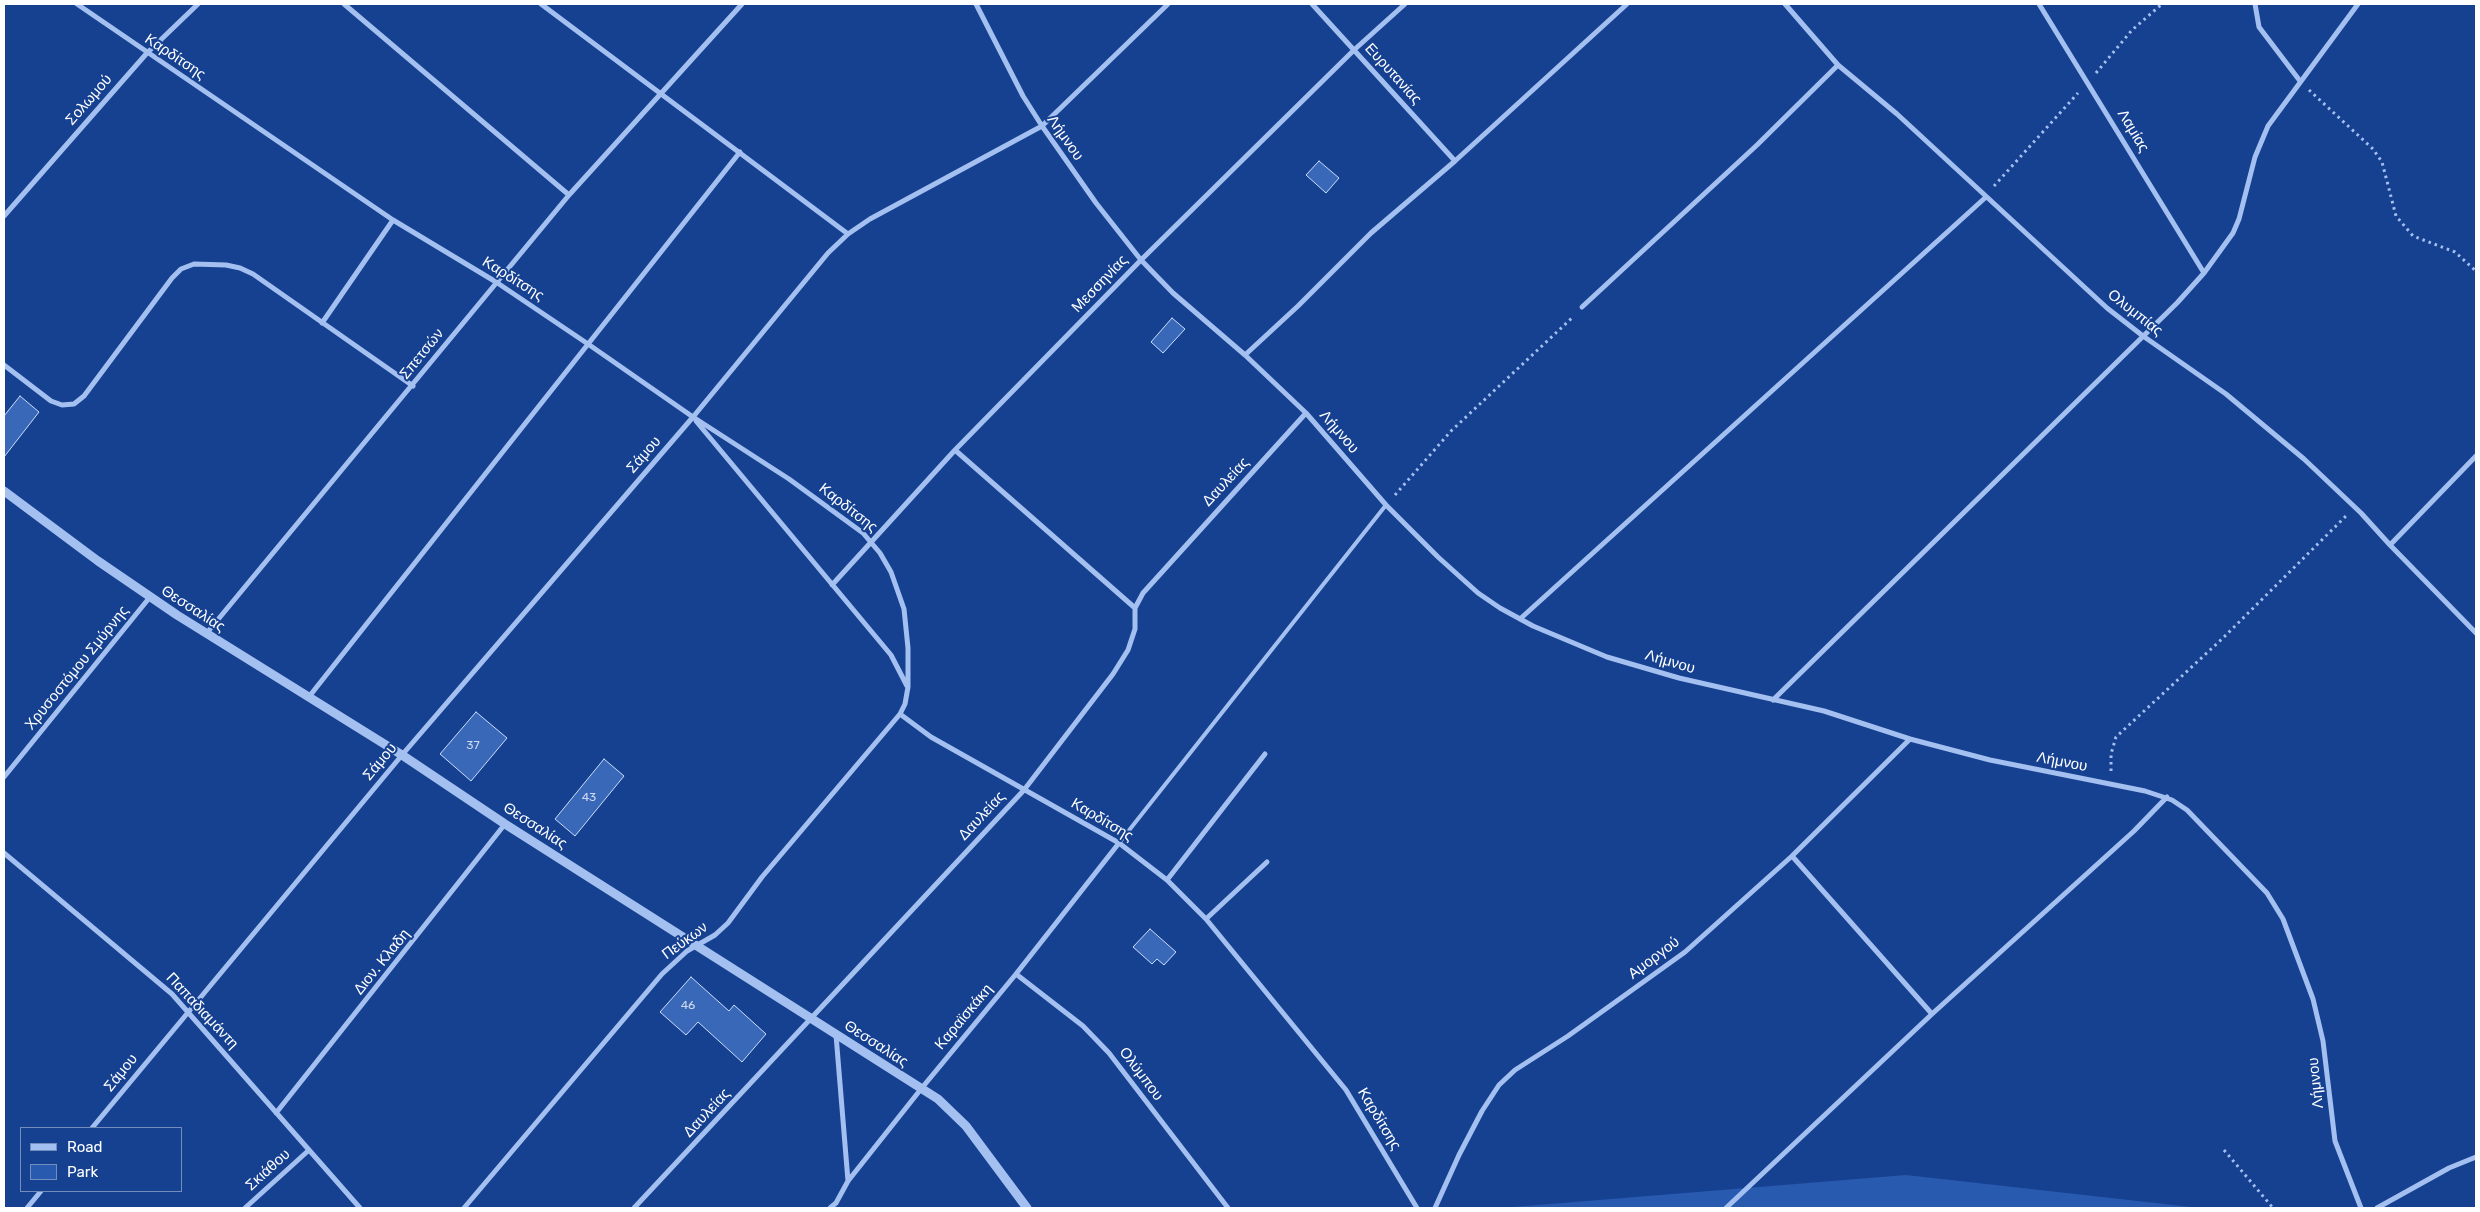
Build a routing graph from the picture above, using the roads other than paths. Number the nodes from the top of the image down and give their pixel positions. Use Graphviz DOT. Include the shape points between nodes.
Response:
graph roads {
  1 [pos="77,4"];
  2 [pos="198,4"];
  3 [pos="344,4"];
  4 [pos="541,4"];
  5 [pos="742,4"];
  6 [pos="976,4"];
  7 [pos="1168,4"];
  8 [pos="1312,4"];
  9 [pos="1405,4"];
  10 [pos="1627,4"];
  11 [pos="1785,4"];
  12 [pos="2039,4"];
  13 [pos="2255,4"];
  14 [pos="2358,4"];
  15 [pos="1354,50"];
  16 [pos="147,53"];
  17 [pos="1838,65"];
  18 [pos="2300,82"];
  19 [pos="661,92"];
  20 [pos="1042,126"];
  21 [pos="740,152"];
  22 [pos="1455,161"];
  23 [pos="569,194"];
  24 [pos="1986,197"];
  25 [pos="4,216"];
  26 [pos="393,220"];
  27 [pos="848,234"];
  28 [pos="1141,260"];
  29 [pos="2204,273"];
  30 [pos="496,282"];
  31 [pos="1582,307"];
  32 [pos="322,323"];
  33 [pos="2143,336"];
  34 [pos="588,344"];
  35 [pos="1245,355"];
  36 [pos="4,365"];
  37 [pos="413,386"];
  38 [pos="1306,413"];
  39 [pos="693,417"];
  40 [pos="956,450"];
  41 [pos="2476,456"];
  42 [pos="4,491"];
  43 [pos="1386,505"];
  44 [pos="871,542"];
  45 [pos="2390,545"];
  46 [pos="832,585"];
  47 [pos="150,597"];
  48 [pos="1135,608"];
  49 [pos="1520,619"];
  50 [pos="2476,633"];
  51 [pos="206,634"];
  52 [pos="908,687"];
  53 [pos="308,698"];
  54 [pos="1773,700"];
  55 [pos="900,714"];
  56 [pos="1910,739"];
  57 [pos="1266,754"];
  58 [pos="402,756"];
  59 [pos="4,777"];
  60 [pos="1024,790"];
  61 [pos="2167,797"];
  62 [pos="505,824"];
  63 [pos="1119,843"];
  64 [pos="4,853"];
  65 [pos="1792,856"];
  66 [pos="1266,862"];
  67 [pos="1167,880"];
  68 [pos="1206,919"];
  69 [pos="697,945"];
  70 [pos="1016,974"];
  71 [pos="188,1011"];
  72 [pos="1932,1014"];
  73 [pos="812,1019"];
  74 [pos="836,1034"];
  75 [pos="921,1089"];
  76 [pos="276,1113"];
  77 [pos="93,1127"];
  78 [pos="309,1150"];
  79 [pos="2476,1157"];
  80 [pos="848,1181"];
  81 [pos="40,1192"];
  82 [pos="836,1203"];
  83 [pos="27,1208"];
  84 [pos="245,1208"];
  85 [pos="360,1208"];
  86 [pos="464,1208"];
  87 [pos="634,1208"];
  88 [pos="830,1208"];
  89 [pos="840,1208"];
  90 [pos="1027,1208"];
  91 [pos="1228,1208"];
  92 [pos="1417,1208"];
  93 [pos="1435,1208"];
  94 [pos="1726,1208"];
  95 [pos="2361,1208"];
  96 [pos="2377,1208"];
  1 -- 16 [label="street, Καρδίτσης"];
  2 -- 16 [label="street, Σολωμού"];
  3 -- 23 [label="street"];
  4 -- 19 [label="street"];
  5 -- 19 [label="street, Σπετσών"];
  6 -- 20 [label="street, Λήμνου"];
  7 -- 20 [label="street, Σάμου"];
  8 -- 15 [label="street, Ευρυτανίας"];
  9 -- 15 [label="street, Μεσσηνίας"];
  10 -- 22 [label="street"];
  11 -- 17 [label="street, Ολυμπίας"];
  12 -- 29 [label="street, Λαμίας"];
  13 -- 18 [label="street" via="2259,27"];
  14 -- 18 [label="street"];
  15 -- 22 [label="street, Ευρυτανίας"];
  15 -- 28 [label="street, Μεσσηνίας"];
  16 -- 25 [label="street, Σολωμού"];
  16 -- 26 [label="street, Καρδίτσης"];
  17 -- 24 [label="street, Ολυμπίας" via="1897,114"];
  17 -- 31 [label="street"];
  18 -- 29 [label="street" via="2268,126 2255,157 2233,233"];
  19 -- 21 [label="street"];
  19 -- 23 [label="street, Σπετσών"];
  20 -- 27 [label="street, Σάμου" via="870,218"];
  20 -- 28 [label="street, Λήμνου"];
  21 -- 27 [label="street"];
  21 -- 34 [label="street"];
  22 -- 35 [label="street" via="1371,233"];
  23 -- 30 [label="street, Σπετσών"];
  24 -- 33 [label="street, Ολυμπίας" via="2107,308"];
  24 -- 49 [label="street"];
  26 -- 30 [label="street, Καρδίτσης"];
  26 -- 32 [label="street"];
  27 -- 39 [label="street, Σάμου" via="828,253"];
  28 -- 35 [label="street, Λήμνου" via="1173,293"];
  28 -- 40 [label="street, Μεσσηνίας"];
  29 -- 33 [label="street"];
  30 -- 34 [label="street, Καρδίτσης"];
  30 -- 37 [label="street, Σπετσών"];
  32 -- 36 [label="street" via="240,268 194,264 181,269 172,278 84,396 74,404 62,405 51,401"];
  32 -- 37 [label="street"];
  33 -- 45 [label="street, Ολυμπίας" via="2261,422 2355,507"];
  33 -- 54 [label="street"];
  34 -- 39 [label="street, Καρδίτσης"];
  34 -- 53 [label="street"];
  35 -- 38 [label="street, Λήμνου"];
  37 -- 51 [label="street, Σπετσών"];
  38 -- 43 [label="street, Λήμνου"];
  38 -- 48 [label="street, Δαυλείας" via="1156,576"];
  39 -- 44 [label="street, Καρδίτσης" via="789,479 853,525"];
  39 -- 46 [label="street"];
  39 -- 58 [label="street, Σάμου"];
  40 -- 44 [label="street, Μεσσηνίας"];
  40 -- 48 [label="street"];
  41 -- 45 [label="street"];
  42 -- 47 [label="street, Θεσσαλίας"];
  43 -- 49 [label="street, Λήμνου" via="1478,593"];
  43 -- 63 [label="lane"];
  44 -- 46 [label="street, Μεσσηνίας"];
  44 -- 52 [label="street, Καρδίτσης" via="891,572 904,609"];
  45 -- 50 [label="street, Ολυμπίας"];
  46 -- 52 [label="street" via="890,655"];
  47 -- 51 [label="street, Θεσσαλίας"];
  47 -- 59 [label="street, Χρυσοστόμου Σμύρνης"];
  48 -- 60 [label="street, Δαυλείας" via="1135,629 1128,650"];
  49 -- 54 [label="street, Λήμνου" via="1607,657"];
  51 -- 53 [label="street, Θεσσαλίας"];
  52 -- 55 [label="street, Καρδίτσης"];
  53 -- 58 [label="street, Θεσσαλίας"];
  54 -- 56 [label="street, Λήμνου" via="1824,711"];
  55 -- 60 [label="street, Καρδίτσης" via="931,737"];
  55 -- 69 [label="street, Πεύκων" via="762,877 728,923"];
  56 -- 61 [label="street, Λήμνου" via="1990,760"];
  56 -- 65 [label="street, Αμοργού"];
  57 -- 67 [label="street"];
  58 -- 62 [label="street, Θεσσαλίας"];
  58 -- 71 [label="street, Σάμου"];
  60 -- 63 [label="street, Καρδίτσης"];
  60 -- 73 [label="street, Δαυλείας"];
  61 -- 72 [label="street"];
  61 -- 95 [label="street, Λήμνου" via="2187,810 2226,848 2278,910 2315,1006 2328,1068 2335,1141"];
  62 -- 69 [label="street, Θεσσαλίας"];
  62 -- 76 [label="street, Διον. Κλαδη"];
  63 -- 67 [label="street, Καρδίτσης"];
  63 -- 70 [label="street, Καραϊσκάκη"];
  64 -- 71 [label="street, Παπαδιαμάντη" via="152,976"];
  65 -- 72 [label="street"];
  65 -- 93 [label="street, Αμοργού" via="1685,952 1515,1070 1499,1085 1458,1155"];
  66 -- 68 [label="street"];
  67 -- 68 [label="street, Καρδίτσης"];
  68 -- 92 [label="street, Καρδίτσης" via="1346,1090"];
  69 -- 73 [label="street, Θεσσαλίας"];
  69 -- 86 [label="street, Πεύκων" via="662,974"];
  70 -- 75 [label="street, Καραϊσκάκη"];
  70 -- 91 [label="street, Ολύμπου" via="1083,1026 1109,1053"];
  71 -- 76 [label="street, Παπαδιαμάντη"];
  71 -- 77 [label="street, Σάμου"];
  72 -- 94 [label="street"];
  73 -- 74 [label="street, Θεσσαλίας"];
  73 -- 87 [label="street, Δαυλείας"];
  74 -- 75 [label="street, Θεσσαλίας"];
  74 -- 80 [label="street"];
  75 -- 80 [label="street, Καραϊσκάκη"];
  75 -- 90 [label="street, Θεσσαλίας" via="938,1099 966,1126"];
  76 -- 78 [label="street, Παπαδιαμάντη"];
  78 -- 84 [label="street, Σκιάθου"];
  78 -- 85 [label="street, Παπαδιαμάντη"];
  79 -- 96 [label="street" via="2449,1168"];
  80 -- 82 [label="street, Καραϊσκάκη"];
  81 -- 83 [label="street"];
  82 -- 88 [label="street, Καραϊσκάκη"];
  82 -- 89 [label="street"];
}
